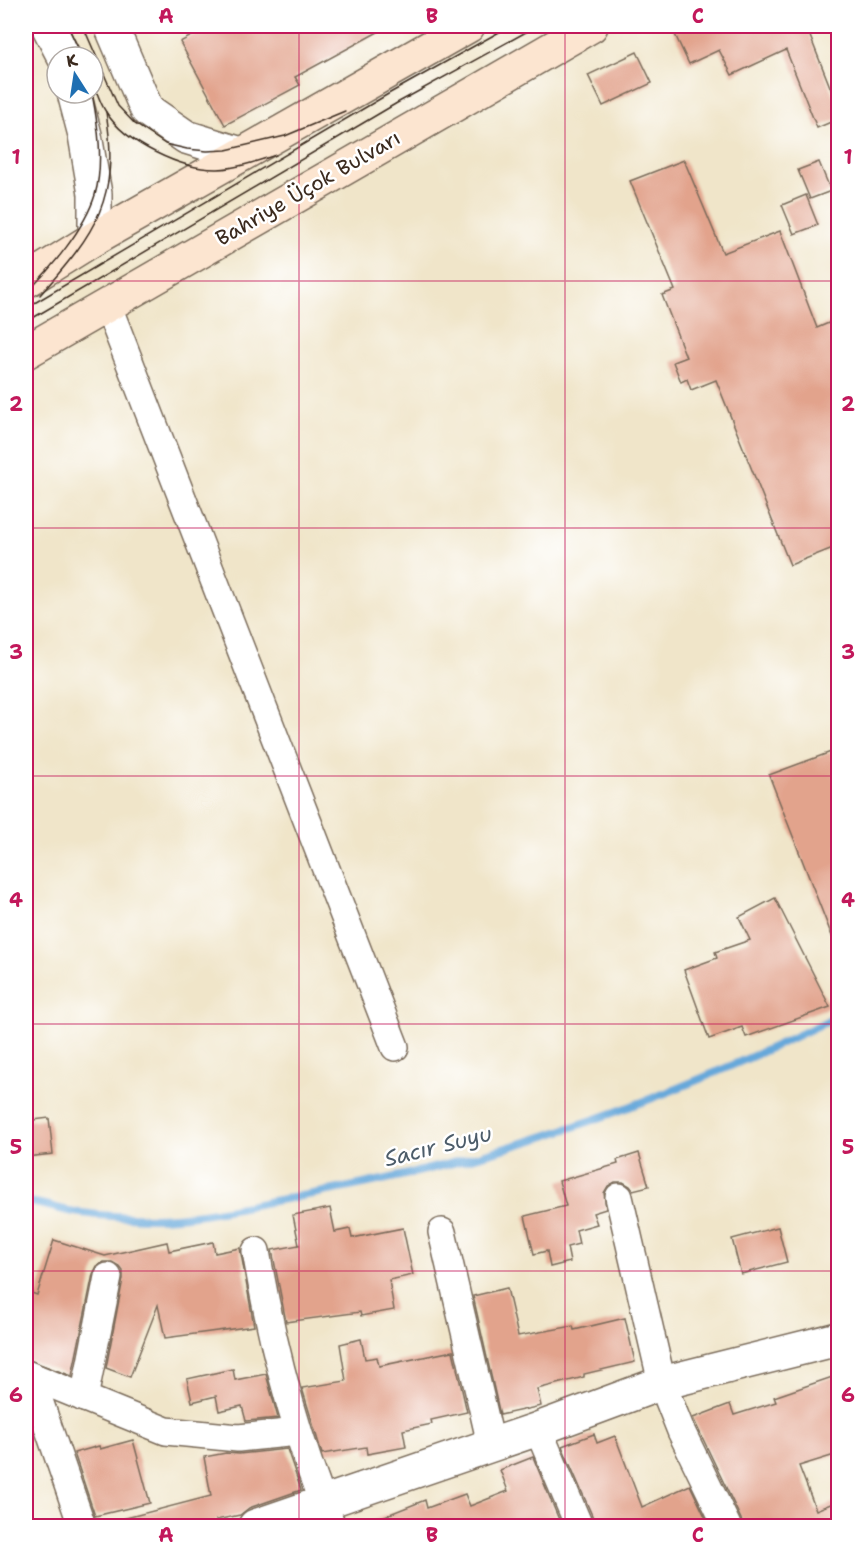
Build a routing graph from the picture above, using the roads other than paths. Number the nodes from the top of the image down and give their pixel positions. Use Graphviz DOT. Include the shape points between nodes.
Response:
graph roads {
  1 [pos="48,26"];
  2 [pos="111,26"];
  3 [pos="468,26"];
  4 [pos="591,26"];
  5 [pos="58,45"];
  6 [pos="77,105"];
  7 [pos="241,154"];
  8 [pos="95,238"];
  9 [pos="26,281"];
  10 [pos="107,304"];
  11 [pos="26,352"];
  12 [pos="395,1047"];
  13 [pos="620,1197"];
  14 [pos="442,1232"];
  15 [pos="256,1251"];
  16 [pos="108,1277"];
  17 [pos="838,1339"];
  18 [pos="28,1376"];
  19 [pos="662,1383"];
  20 [pos="84,1398"];
  21 [pos="538,1429"];
  22 [pos="298,1432"];
  23 [pos="491,1444"];
  24 [pos="327,1515"];
  25 [pos="82,1527"];
  26 [pos="255,1527"];
  27 [pos="579,1527"];
  28 [pos="727,1527"];
  1 -- 5 [label="street"];
  2 -- 7 [label="street" via="147,110 186,137"];
  3 -- 7 [label="main road"];
  4 -- 10 [label="main road, Bahriye Üçok Bulvarı"];
  6 -- 8 [label="street" via="93,184"];
  7 -- 8 [label="main road"];
  8 -- 9 [label="main road"];
  10 -- 11 [label="main road, Bahriye Üçok Bulvarı"];
  10 -- 12 [label="street"];
  13 -- 19 [label="street"];
  14 -- 23 [label="street"];
  15 -- 22 [label="street" via="267,1314"];
  16 -- 20 [label="street"];
  17 -- 19 [label="street"];
  18 -- 20 [label="street"];
  18 -- 25 [label="street"];
  19 -- 21 [label="street"];
  19 -- 28 [label="street"];
  20 -- 22 [label="street" via="166,1431 238,1438"];
  21 -- 23 [label="street"];
  21 -- 27 [label="street"];
  22 -- 24 [label="street"];
  23 -- 24 [label="street"];
  24 -- 26 [label="street"];
}
